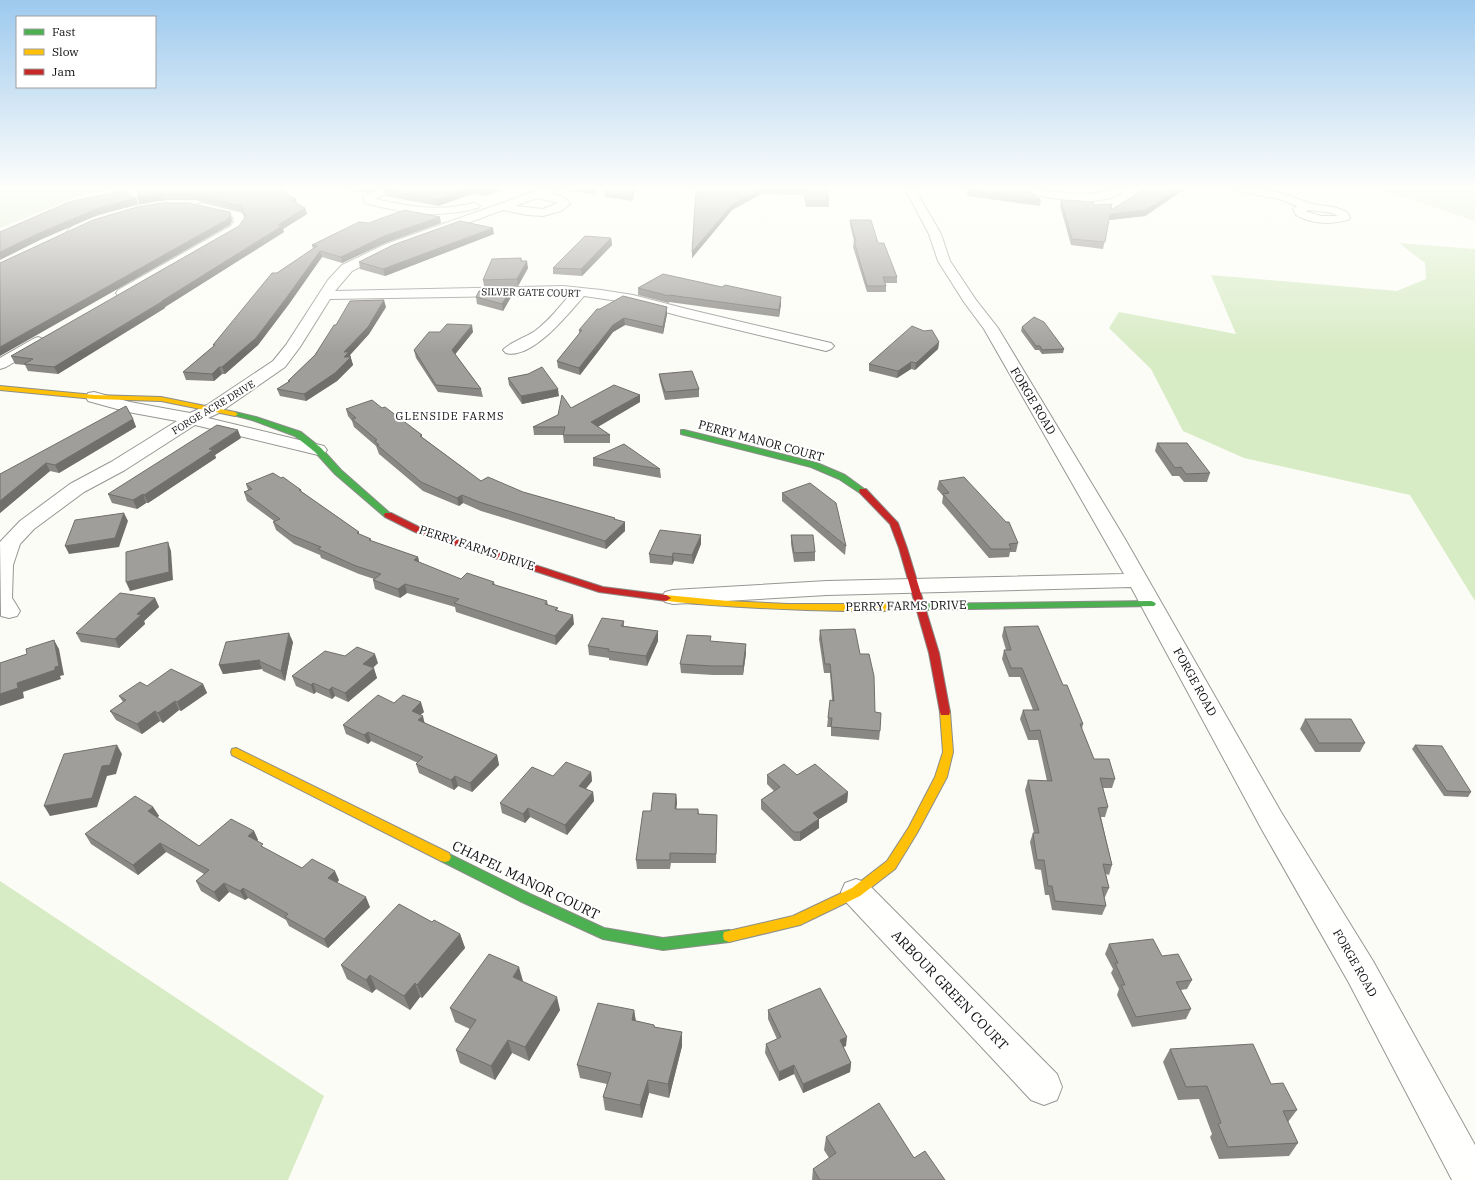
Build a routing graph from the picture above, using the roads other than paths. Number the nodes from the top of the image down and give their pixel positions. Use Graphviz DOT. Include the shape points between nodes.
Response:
graph roads {
  1 [pos="208,244"];
  2 [pos="398,244"];
  3 [pos="938,244"];
  4 [pos="580,292"];
  5 [pos="326,295"];
  6 [pos="110,300"];
  7 [pos="48,336"];
  8 [pos="826,346"];
  9 [pos="511,350"];
  10 [pos="0,364"];
  11 [pos="0,388"];
  12 [pos="94,397"];
  13 [pos="213,409"];
  14 [pos="192,419"];
  15 [pos="684,432"];
  16 [pos="318,450"];
  17 [pos="1138,580"];
  18 [pos="917,596"];
  19 [pos="661,598"];
  20 [pos="1151,604"];
  21 [pos="10,611"];
  22 [pos="236,752"];
  23 [pos="856,892"];
  24 [pos="1044,1087"];
  25 [pos="1473,1180"];
  1 -- 6 [label="street"];
  2 -- 5 [label="street, FORGE ACRE DRIVE" via="347,268 332,284"];
  3 -- 17 [label="street, FORGE ROAD" via="944,261 991,328"];
  4 -- 5 [label="street, SILVER GATE COURT" via="524,290"];
  4 -- 8 [label="street, SILVER GATE COURT" via="633,299"];
  4 -- 9 [label="street" via="540,335"];
  5 -- 13 [label="street, FORGE ACRE DRIVE" via="279,364"];
  7 -- 10 [label="street"];
  11 -- 12 [label="street, PERRY FARMS DRIVE"];
  12 -- 13 [label="street, PERRY FARMS DRIVE" via="161,399"];
  12 -- 14 [label="street, PERRY FARMS DRIVE" via="128,407"];
  13 -- 14 [label="street, FORGE ACRE DRIVE"];
  13 -- 16 [label="street, PERRY FARMS DRIVE" via="276,425 298,434"];
  14 -- 16 [label="street, PERRY FARMS DRIVE"];
  14 -- 21 [label="street, FORGE ACRE DRIVE" via="118,466 77,488 27,525 10,542 2,564 1,598"];
  15 -- 18 [label="street, PERRY MANOR COURT" via="814,465 842,477 861,489 894,523"];
  16 -- 19 [label="street, PERRY FARMS DRIVE" via="338,472 384,513 418,530 602,590"];
  17 -- 18 [label="street, PERRY FARMS DRIVE"];
  17 -- 20 [label="street, FORGE ROAD"];
  18 -- 19 [label="street, PERRY FARMS DRIVE" via="827,588"];
  18 -- 20 [label="street, PERRY FARMS DRIVE"];
  18 -- 23 [label="street, CHAPEL MANOR COURT" via="934,653 944,706 948,752 942,777 891,865"];
  20 -- 25 [label="street, FORGE ROAD" via="1361,972"];
  22 -- 23 [label="street, CHAPEL MANOR COURT" via="526,898 603,933 663,944 738,935 794,921"];
  23 -- 24 [label="street, ARBOUR GREEN COURT"];
}
